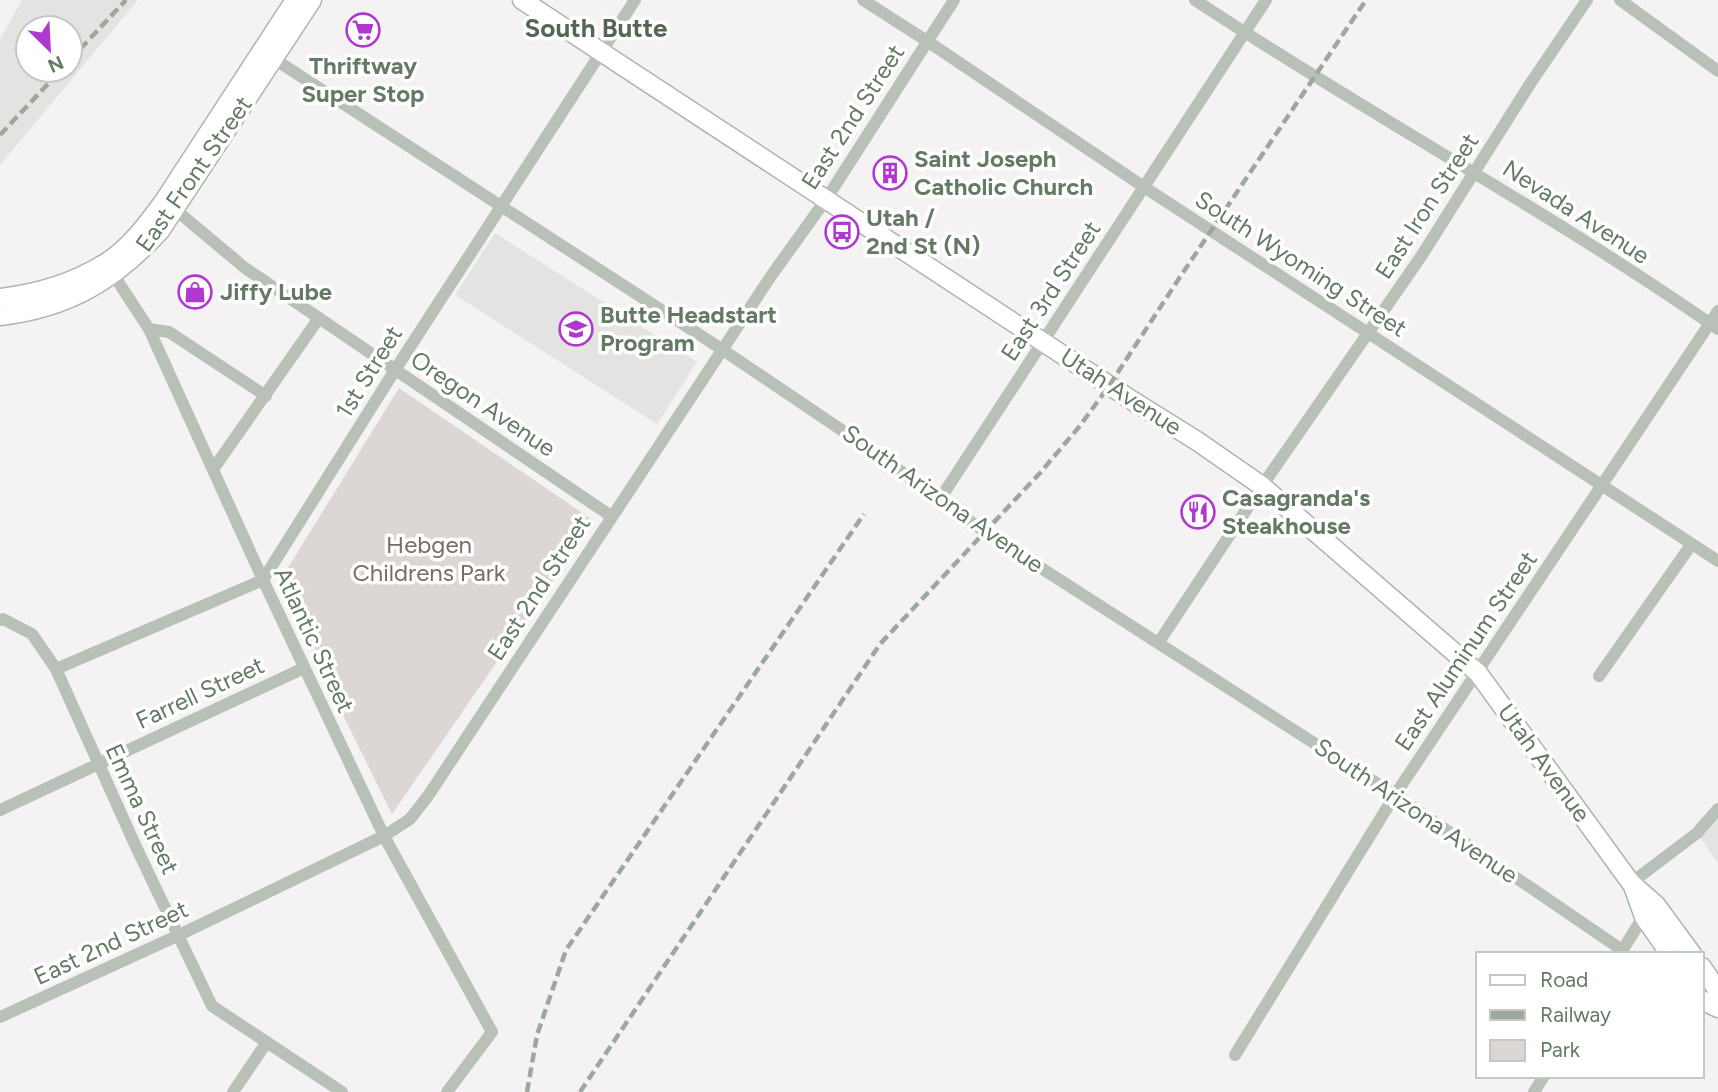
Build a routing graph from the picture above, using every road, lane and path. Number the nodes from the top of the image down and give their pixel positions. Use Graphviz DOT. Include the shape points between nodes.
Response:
graph roads {
  1 [pos="295,0"];
  2 [pos="312,0"];
  3 [pos="522,0"];
  4 [pos="635,0"];
  5 [pos="863,0"];
  6 [pos="954,0"];
  7 [pos="1195,0"];
  8 [pos="1266,0"];
  9 [pos="1587,0"];
  10 [pos="1620,0"];
  11 [pos="1244,33"];
  12 [pos="927,41"];
  13 [pos="601,53"];
  14 [pos="268,55"];
  15 [pos="1718,71"];
  16 [pos="1474,171"];
  17 [pos="1144,187"];
  18 [pos="827,198"];
  19 [pos="170,205"];
  20 [pos="501,205"];
  21 [pos="110,270"];
  22 [pos="0,298"];
  23 [pos="1718,311"];
  24 [pos="0,316"];
  25 [pos="319,318"];
  26 [pos="1714,326"];
  27 [pos="149,329"];
  28 [pos="1368,333"];
  29 [pos="1044,342"];
  30 [pos="723,350"];
  31 [pos="395,370"];
  32 [pos="266,397"];
  33 [pos="214,468"];
  34 [pos="1602,484"];
  35 [pos="1262,486"];
  36 [pos="940,499"];
  37 [pos="611,516"];
  38 [pos="1691,545"];
  39 [pos="1718,561"];
  40 [pos="263,580"];
  41 [pos="1,619"];
  42 [pos="1159,642"];
  43 [pos="304,668"];
  44 [pos="56,669"];
  45 [pos="1478,673"];
  46 [pos="1599,676"];
  47 [pos="98,764"];
  48 [pos="1395,795"];
  49 [pos="1718,809"];
  50 [pos="0,810"];
  51 [pos="383,836"];
  52 [pos="1631,883"];
  53 [pos="1648,909"];
  54 [pos="177,936"];
  55 [pos="1621,952"];
  56 [pos="1669,952"];
  57 [pos="1690,952"];
  58 [pos="1704,970"];
  59 [pos="1718,990"];
  60 [pos="0,1017"];
  61 [pos="267,1042"];
  62 [pos="1235,1055"];
  63 [pos="233,1092"];
  64 [pos="342,1092"];
  65 [pos="447,1092"];
  1 -- 14 [label="main road, East Front Street"];
  2 -- 14 [label="main road, East Front Street"];
  3 -- 13 [label="main road, Utah Avenue"];
  4 -- 13 [label="street, 1st Street"];
  5 -- 12 [label="street, South Wyoming Street"];
  6 -- 12 [label="street, East 2nd Street"];
  7 -- 11 [label="street, Nevada Avenue"];
  8 -- 11 [label="street, East 3rd Street"];
  9 -- 16 [label="street, East Iron Street"];
  10 -- 15 [label="street"];
  11 -- 16 [label="street, Nevada Avenue"];
  11 -- 17 [label="street, East 3rd Street"];
  12 -- 17 [label="street, South Wyoming Street"];
  12 -- 18 [label="street, East 2nd Street"];
  13 -- 18 [label="main road, Utah Avenue"];
  13 -- 20 [label="street, 1st Street"];
  14 -- 19 [label="main road, East Front Street"];
  14 -- 20 [label="street, South Arizona Avenue"];
  16 -- 26 [label="street, Nevada Avenue"];
  16 -- 28 [label="street, East Iron Street"];
  17 -- 28 [label="street, South Wyoming Street"];
  17 -- 29 [label="street, East 3rd Street"];
  18 -- 29 [label="main road, Utah Avenue"];
  18 -- 30 [label="street, East 2nd Street"];
  19 -- 21 [label="main road, East Front Street" via="160,231"];
  19 -- 25 [label="street, Oregon Avenue" via="245,268"];
  20 -- 30 [label="street, South Arizona Avenue"];
  20 -- 31 [label="street, 1st Street"];
  21 -- 22 [label="main road, East Front Street"];
  21 -- 24 [label="main road, East Front Street" via="84,293 26,313"];
  21 -- 27 [label="street, Atlantic Street"];
  23 -- 26 [label="street, East Aluminum Street"];
  25 -- 31 [label="street, Oregon Avenue"];
  25 -- 32 [label="street"];
  26 -- 34 [label="street, East Aluminum Street"];
  27 -- 32 [label="street" via="169,332"];
  27 -- 33 [label="street, Atlantic Street"];
  28 -- 34 [label="street, South Wyoming Street"];
  28 -- 35 [label="street, East Iron Street"];
  29 -- 35 [label="main road, Utah Avenue"];
  29 -- 36 [label="street, East 3rd Street"];
  30 -- 36 [label="street, South Arizona Avenue"];
  30 -- 37 [label="street, East 2nd Street"];
  31 -- 37 [label="street, Oregon Avenue"];
  31 -- 40 [label="street, 1st Street"];
  32 -- 33 [label="street"];
  33 -- 40 [label="street, Atlantic Street"];
  34 -- 38 [label="street, South Wyoming Street"];
  34 -- 45 [label="street, East Aluminum Street"];
  35 -- 42 [label="street, East Iron Street"];
  35 -- 45 [label="main road, Utah Avenue"];
  36 -- 42 [label="street, South Arizona Avenue"];
  37 -- 51 [label="street, East 2nd Street" via="428,796 410,819"];
  38 -- 39 [label="street, South Wyoming Street"];
  38 -- 46 [label="street"];
  40 -- 43 [label="street, Atlantic Street"];
  40 -- 44 [label="street"];
  41 -- 44 [label="street, Emma Street" via="32,634"];
  42 -- 48 [label="street, South Arizona Avenue"];
  43 -- 47 [label="street, Farrell Street"];
  43 -- 51 [label="street, Atlantic Street"];
  44 -- 47 [label="street, Emma Street"];
  45 -- 48 [label="street, East Aluminum Street"];
  45 -- 52 [label="main road, Utah Avenue"];
  47 -- 50 [label="street, Farrell Street"];
  47 -- 54 [label="street, Emma Street"];
  48 -- 55 [label="street, South Arizona Avenue"];
  48 -- 62 [label="street, East Aluminum Street"];
  49 -- 52 [label="street" via="1697,833"];
  51 -- 54 [label="street, East 2nd Street"];
  51 -- 65 [label="street, Atlantic Street" via="492,1032"];
  52 -- 53 [label="main road, Utah Avenue"];
  53 -- 55 [label="street"];
  53 -- 56 [label="main road, Utah Avenue"];
  53 -- 57 [label="main road, Utah Avenue"];
  54 -- 60 [label="street, East 2nd Street"];
  54 -- 61 [label="street, Emma Street" via="212,1006"];
  58 -- 59 [label="main road"];
  61 -- 63 [label="street"];
  61 -- 64 [label="street, Emma Street"];
}
